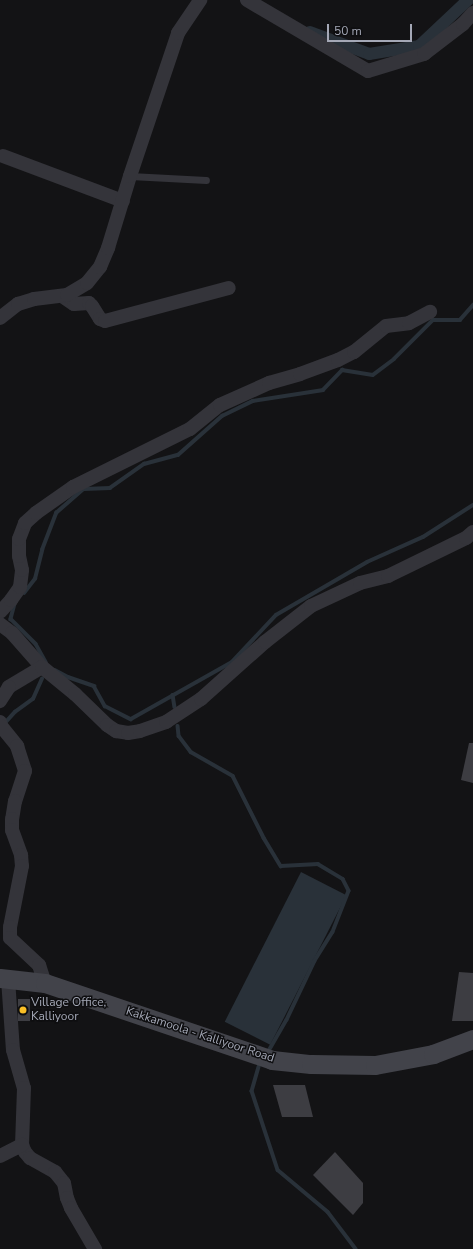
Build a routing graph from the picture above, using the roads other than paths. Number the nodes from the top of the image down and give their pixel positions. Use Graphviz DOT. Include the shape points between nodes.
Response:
graph roads {
  1 [pos="200,0"];
  2 [pos="247,0"];
  3 [pos="473,13"];
  4 [pos="3,156"];
  5 [pos="130,176"];
  6 [pos="206,180"];
  7 [pos="123,201"];
  8 [pos="229,288"];
  9 [pos="62,296"];
  10 [pos="430,312"];
  11 [pos="0,318"];
  12 [pos="473,532"];
  13 [pos="0,612"];
  14 [pos="0,624"];
  15 [pos="42,667"];
  16 [pos="0,701"];
  17 [pos="0,722"];
  18 [pos="4,978"];
  19 [pos="45,983"];
  20 [pos="473,1039"];
  21 [pos="22,1144"];
  22 [pos="0,1156"];
  23 [pos="96,1249"];
  1 -- 5 [label="street" via="178,33"];
  2 -- 3 [label="street" via="368,71 424,54 464,24"];
  4 -- 7 [label="street"];
  5 -- 6 [label="lane"];
  5 -- 7 [label="street"];
  7 -- 9 [label="street" via="100,267 87,282 68,295"];
  8 -- 9 [label="street" via="105,321 100,319 89,303 74,304"];
  9 -- 11 [label="street" via="34,299 18,304"];
  10 -- 13 [label="street" via="408,323 386,326 354,352 338,360 269,383 220,405 190,428 74,487 36,513 25,523 19,539 22,570 20,587"];
  12 -- 15 [label="street" via="466,538 388,576 360,583 311,606 265,642 201,700 166,722 140,731 122,732 107,726 75,694"];
  14 -- 15 [label="street" via="12,633"];
  15 -- 16 [label="street" via="9,687"];
  17 -- 19 [label="street" via="17,746 25,771 12,819 12,830 22,866 10,938 39,965"];
  18 -- 19 [label="main road, Kakkamoola - Kalliyoor Road"];
  18 -- 21 [label="street" via="13,1050 24,1088"];
  19 -- 20 [label="main road, Kakkamoola - Kalliyoor Road" via="272,1060 311,1064 375,1065 432,1054"];
  21 -- 22 [label="street"];
  21 -- 23 [label="street" via="30,1158 55,1172 64,1183 71,1208"];
}
